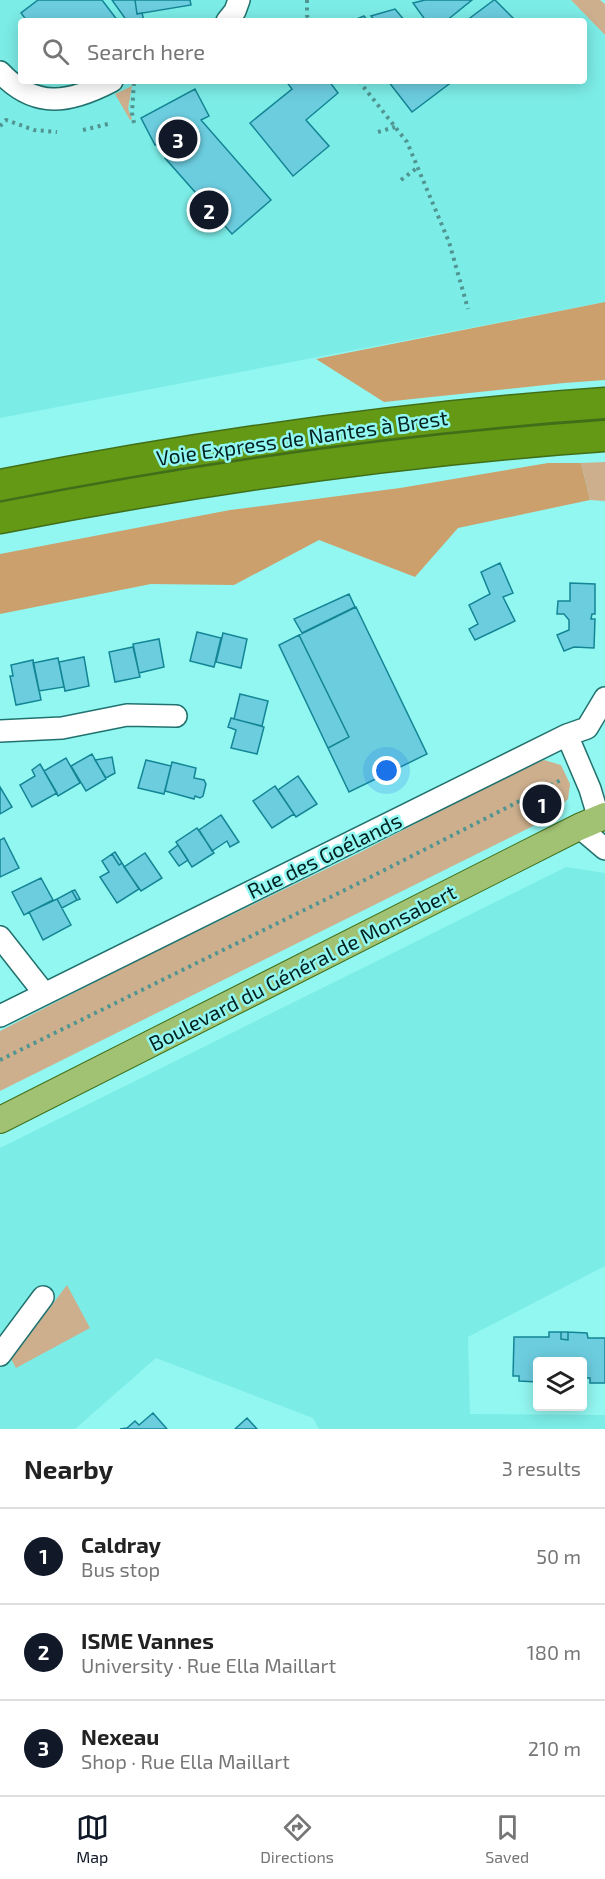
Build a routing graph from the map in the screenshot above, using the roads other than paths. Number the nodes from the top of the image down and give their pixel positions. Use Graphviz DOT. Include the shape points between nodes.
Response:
graph roads {
  1 [pos="239,0"];
  2 [pos="230,18"];
  3 [pos="0,72"];
  4 [pos="104,84"];
  5 [pos="605,403"];
  6 [pos="605,436"];
  7 [pos="0,485"];
  8 [pos="0,518"];
  9 [pos="605,698"];
  10 [pos="176,717"];
  11 [pos="0,730"];
  12 [pos="567,735"];
  13 [pos="595,821"];
  14 [pos="605,849"];
  15 [pos="0,937"];
  16 [pos="44,993"];
  17 [pos="0,1016"];
  18 [pos="0,1120"];
  19 [pos="43,1297"];
  20 [pos="0,1355"];
  1 -- 2 [label="street"];
  3 -- 4 [label="street" via="38,98 64,100"];
  5 -- 7 [label="highway, Voie Express de Nantes à Brest" via="273,438"];
  6 -- 8 [label="highway, Voie Express de Nantes à Brest" via="290,469"];
  9 -- 12 [label="street, Rue des Goélands" via="587,728"];
  10 -- 11 [label="street" via="127,715 62,728"];
  12 -- 13 [label="street" via="583,770"];
  12 -- 16 [label="street, Rue des Goélands"];
  13 -- 14 [label="street"];
  13 -- 18 [label="main road, Boulevard du Général de Monsabert"];
  15 -- 16 [label="street"];
  16 -- 17 [label="street, Rue des Goélands"];
  19 -- 20 [label="street"];
}
